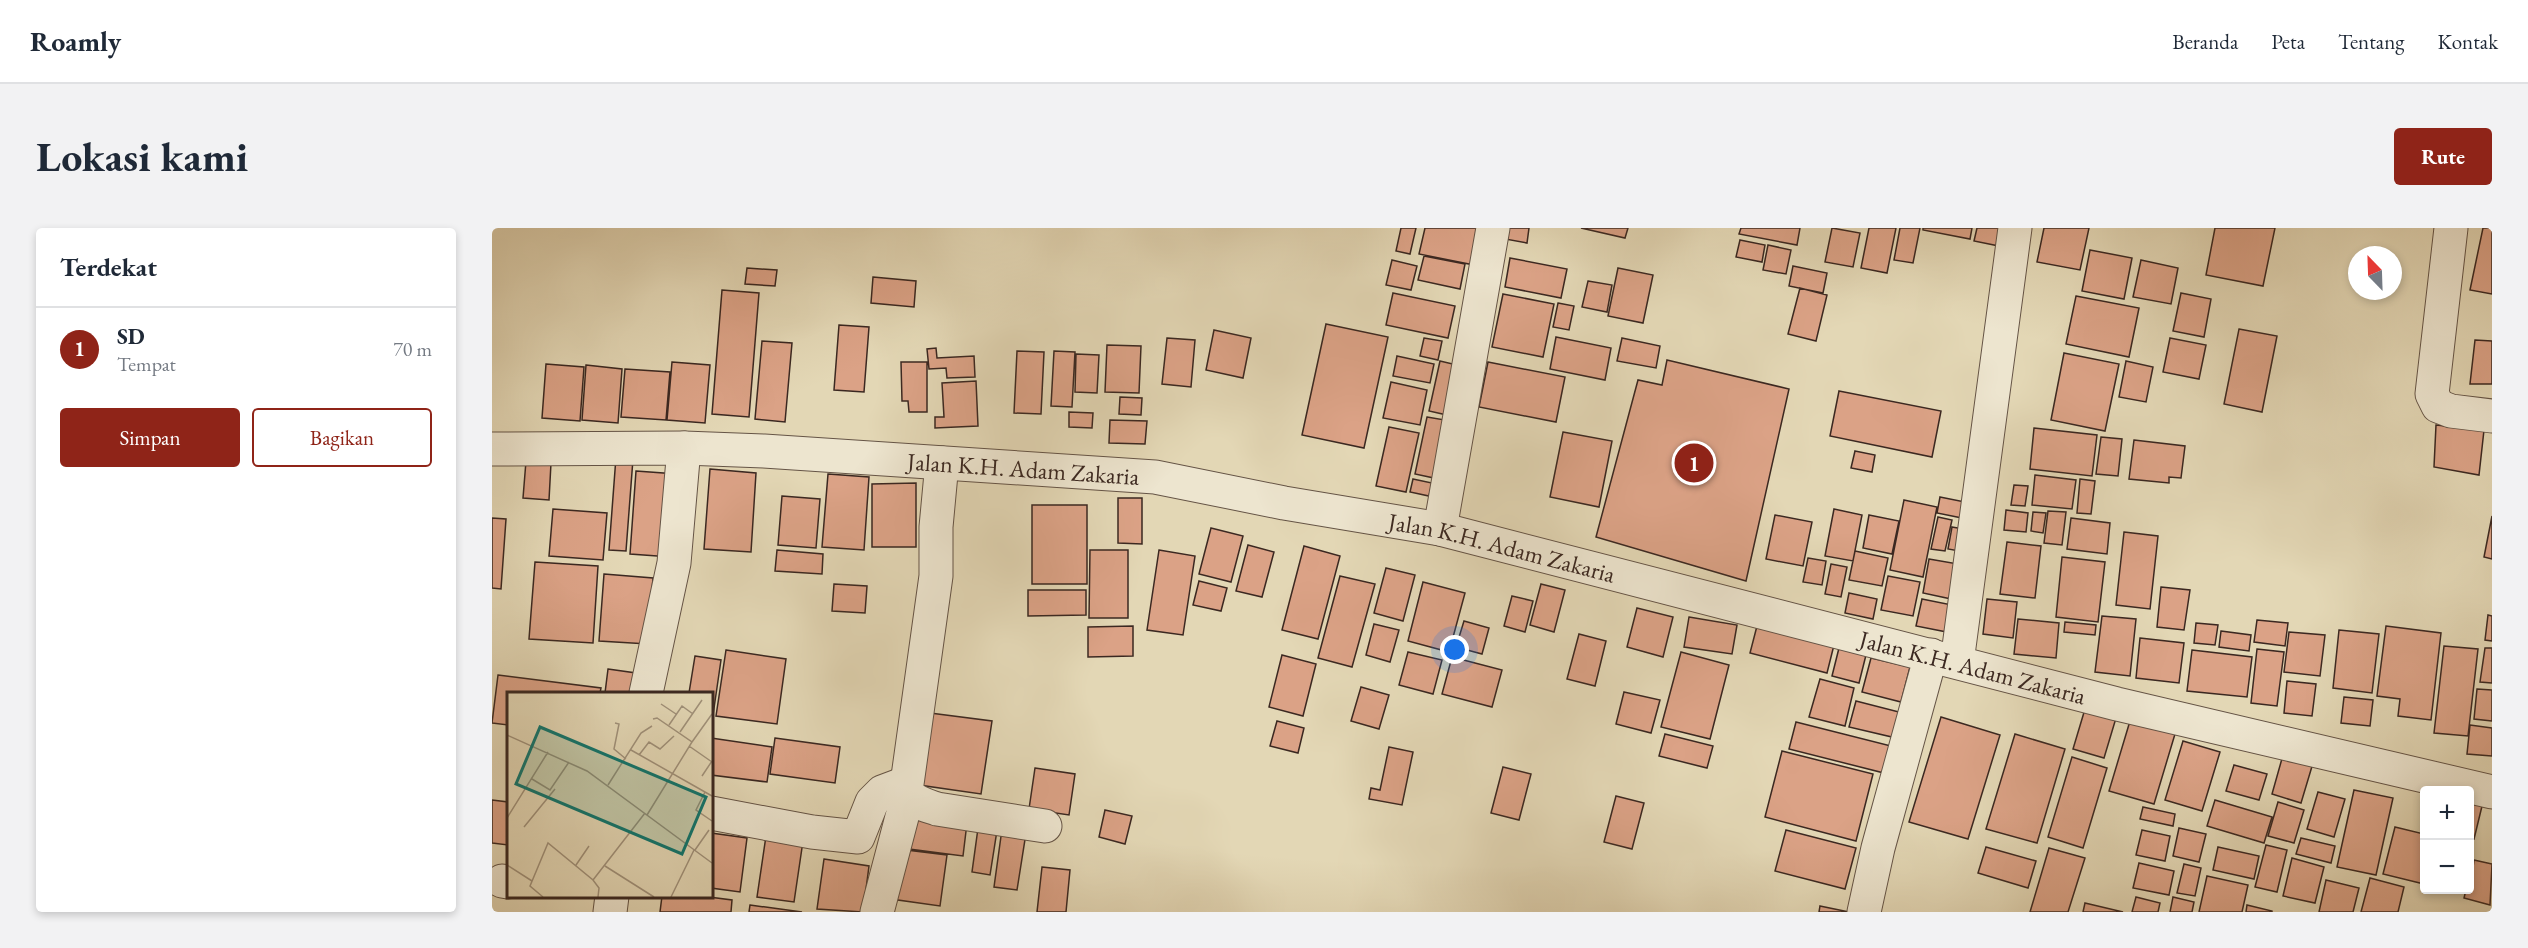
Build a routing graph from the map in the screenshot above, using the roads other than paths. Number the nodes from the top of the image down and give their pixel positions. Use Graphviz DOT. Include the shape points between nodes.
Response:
graph roads {
  1 [pos="1493,228"];
  2 [pos="2015,228"];
  3 [pos="2451,228"];
  4 [pos="2492,416"];
  5 [pos="684,448"];
  6 [pos="492,449"];
  7 [pos="942,463"];
  8 [pos="1440,529"];
  9 [pos="1944,659"];
  10 [pos="646,692"];
  11 [pos="907,788"];
  12 [pos="2492,792"];
  13 [pos="712,813"];
  14 [pos="1045,826"];
  15 [pos="612,897"];
  16 [pos="610,912"];
  17 [pos="877,912"];
  18 [pos="1864,912"];
  1 -- 8 [label="street"];
  2 -- 9 [label="street"];
  3 -- 4 [label="street" via="2432,394 2438,406 2451,411"];
  5 -- 6 [label="street, Jalan K.H. Adam Zakaria"];
  5 -- 7 [label="street, Jalan K.H. Adam Zakaria"];
  5 -- 10 [label="street" via="674,563"];
  7 -- 8 [label="street, Jalan K.H. Adam Zakaria" via="1155,477"];
  7 -- 11 [label="street" via="936,576"];
  8 -- 9 [label="street, Jalan K.H. Adam Zakaria"];
  9 -- 12 [label="street, Jalan K.H. Adam Zakaria"];
  9 -- 18 [label="street" via="1878,848"];
  11 -- 13 [label="street" via="882,792 872,802 858,837"];
  11 -- 14 [label="street" via="922,804 937,809"];
  11 -- 17 [label="street"];
  15 -- 16 [label="street"];
}
